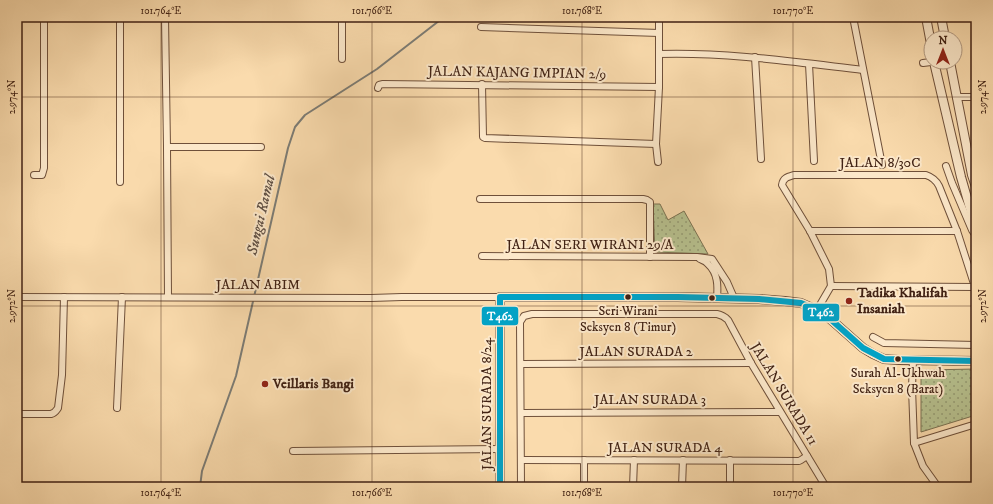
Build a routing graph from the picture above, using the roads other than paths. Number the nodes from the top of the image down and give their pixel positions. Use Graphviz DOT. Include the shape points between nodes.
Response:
graph roads {
  1 [pos="44,17"];
  2 [pos="120,17"];
  3 [pos="165,17"];
  4 [pos="342,17"];
  5 [pos="659,17"];
  6 [pos="853,17"];
  7 [pos="926,17"];
  8 [pos="941,17"];
  9 [pos="481,27"];
  10 [pos="928,30"];
  11 [pos="943,30"];
  12 [pos="659,33"];
  13 [pos="659,54"];
  14 [pos="755,58"];
  15 [pos="342,59"];
  16 [pos="809,64"];
  17 [pos="863,70"];
  18 [pos="936,70"];
  19 [pos="951,70"];
  20 [pos="482,84"];
  21 [pos="658,87"];
  22 [pos="378,88"];
  23 [pos="956,97"];
  24 [pos="976,97"];
  25 [pos="656,144"];
  26 [pos="167,147"];
  27 [pos="260,147"];
  28 [pos="761,160"];
  29 [pos="814,161"];
  30 [pos="658,162"];
  31 [pos="882,165"];
  32 [pos="946,166"];
  33 [pos="34,175"];
  34 [pos="972,175"];
  35 [pos="961,178"];
  36 [pos="120,182"];
  37 [pos="976,187"];
  38 [pos="480,198"];
  39 [pos="976,229"];
  40 [pos="810,231"];
  41 [pos="956,231"];
  42 [pos="976,236"];
  43 [pos="482,256"];
  44 [pos="650,257"];
  45 [pos="697,257"];
  46 [pos="831,286"];
  47 [pos="975,288"];
  48 [pos="17,296"];
  49 [pos="64,297"];
  50 [pos="122,297"];
  51 [pos="168,297"];
  52 [pos="500,297"];
  53 [pos="717,298"];
  54 [pos="734,298"];
  55 [pos="817,310"];
  56 [pos="873,337"];
  57 [pos="976,345"];
  58 [pos="913,360"];
  59 [pos="976,361"];
  60 [pos="751,363"];
  61 [pos="521,364"];
  62 [pos="117,408"];
  63 [pos="780,412"];
  64 [pos="521,413"];
  65 [pos="17,414"];
  66 [pos="976,424"];
  67 [pos="914,442"];
  68 [pos="500,449"];
  69 [pos="293,451"];
  70 [pos="807,456"];
  71 [pos="521,460"];
  72 [pos="584,460"];
  73 [pos="634,460"];
  74 [pos="683,460"];
  75 [pos="730,460"];
  76 [pos="976,485"];
  77 [pos="500,487"];
  78 [pos="521,487"];
  79 [pos="584,487"];
  80 [pos="633,487"];
  81 [pos="682,487"];
  82 [pos="730,487"];
  83 [pos="826,487"];
  84 [pos="938,487"];
  85 [pos="969,487"];
  1 -- 33 [label="street" via="44,168 42,175"];
  2 -- 36 [label="street"];
  3 -- 26 [label="street"];
  4 -- 15 [label="street"];
  5 -- 12 [label="street"];
  6 -- 17 [label="street"];
  7 -- 10 [label="street"];
  8 -- 11 [label="street"];
  9 -- 12 [label="street"];
  12 -- 13 [label="street"];
  13 -- 14 [label="street"];
  13 -- 21 [label="street"];
  14 -- 16 [label="street"];
  14 -- 28 [label="street"];
  16 -- 17 [label="street"];
  16 -- 29 [label="street"];
  17 -- 31 [label="street"];
  18 -- 35 [label="street"];
  19 -- 23 [label="street"];
  20 -- 21 [label="street, JALAN KAJANG IMPIAN 2/9"];
  20 -- 22 [label="street, JALAN KAJANG IMPIAN 2/9" via="383,84"];
  20 -- 25 [label="street" via="485,138"];
  21 -- 25 [label="street"];
  23 -- 24 [label="street"];
  23 -- 34 [label="street"];
  25 -- 30 [label="street"];
  26 -- 27 [label="street"];
  26 -- 51 [label="street"];
  32 -- 42 [label="street"];
  34 -- 35 [label="street"];
  34 -- 37 [label="street"];
  35 -- 39 [label="street"];
  38 -- 44 [label="street" via="647,200 650,202"];
  40 -- 41 [label="street"];
  40 -- 41 [label="street, JALAN 8/30C" via="782,185 787,177 926,175 932,177 940,186"];
  40 -- 46 [label="street" via="829,269"];
  41 -- 47 [label="street, JALAN 8/30C"];
  43 -- 44 [label="street, JALAN SERI WIRANI 29/A"];
  44 -- 45 [label="street, JALAN SERI WIRANI 29/A"];
  45 -- 53 [label="street" via="708,263 714,272 718,284"];
  45 -- 54 [label="street, JALAN SERI WIRANI 29/A" via="712,259 728,282"];
  46 -- 47 [label="street"];
  46 -- 55 [label="street"];
  48 -- 49 [label="street, JALAN ABIM"];
  49 -- 50 [label="street, JALAN ABIM"];
  49 -- 65 [label="street" via="62,375 57,411 51,414"];
  50 -- 51 [label="street, JALAN ABIM"];
  50 -- 62 [label="street"];
  51 -- 52 [label="street, JALAN ABIM"];
  52 -- 53 [label="street"];
  52 -- 68 [label="street, JALAN SURADA 8/24"];
  53 -- 54 [label="street"];
  54 -- 55 [label="street" via="801,303"];
  55 -- 58 [label="street" via="873,354 884,358"];
  56 -- 57 [label="street" via="884,344"];
  58 -- 59 [label="street"];
  58 -- 67 [label="street"];
  60 -- 61 [label="street, JALAN SURADA 2"];
  60 -- 61 [label="street, JALAN SURADA 11" via="728,320 721,315 532,314 524,316 520,322"];
  60 -- 63 [label="street, JALAN SURADA 11"];
  61 -- 64 [label="street"];
  63 -- 64 [label="street, JALAN SURADA 3"];
  63 -- 70 [label="street, JALAN SURADA 11"];
  64 -- 71 [label="street"];
  66 -- 67 [label="street"];
  67 -- 84 [label="street" via="923,466"];
  68 -- 69 [label="street"];
  68 -- 77 [label="street, JALAN SURADA 8/24"];
  70 -- 75 [label="street, JALAN SURADA 4" via="799,461"];
  70 -- 83 [label="street, JALAN SURADA 11"];
  71 -- 72 [label="street, JALAN SURADA 4"];
  71 -- 78 [label="street"];
  72 -- 73 [label="street, JALAN SURADA 4"];
  72 -- 79 [label="street"];
  73 -- 74 [label="street, JALAN SURADA 4"];
  73 -- 80 [label="street"];
  74 -- 75 [label="street, JALAN SURADA 4"];
  74 -- 81 [label="street"];
  75 -- 82 [label="street"];
  76 -- 85 [label="street"];
}
